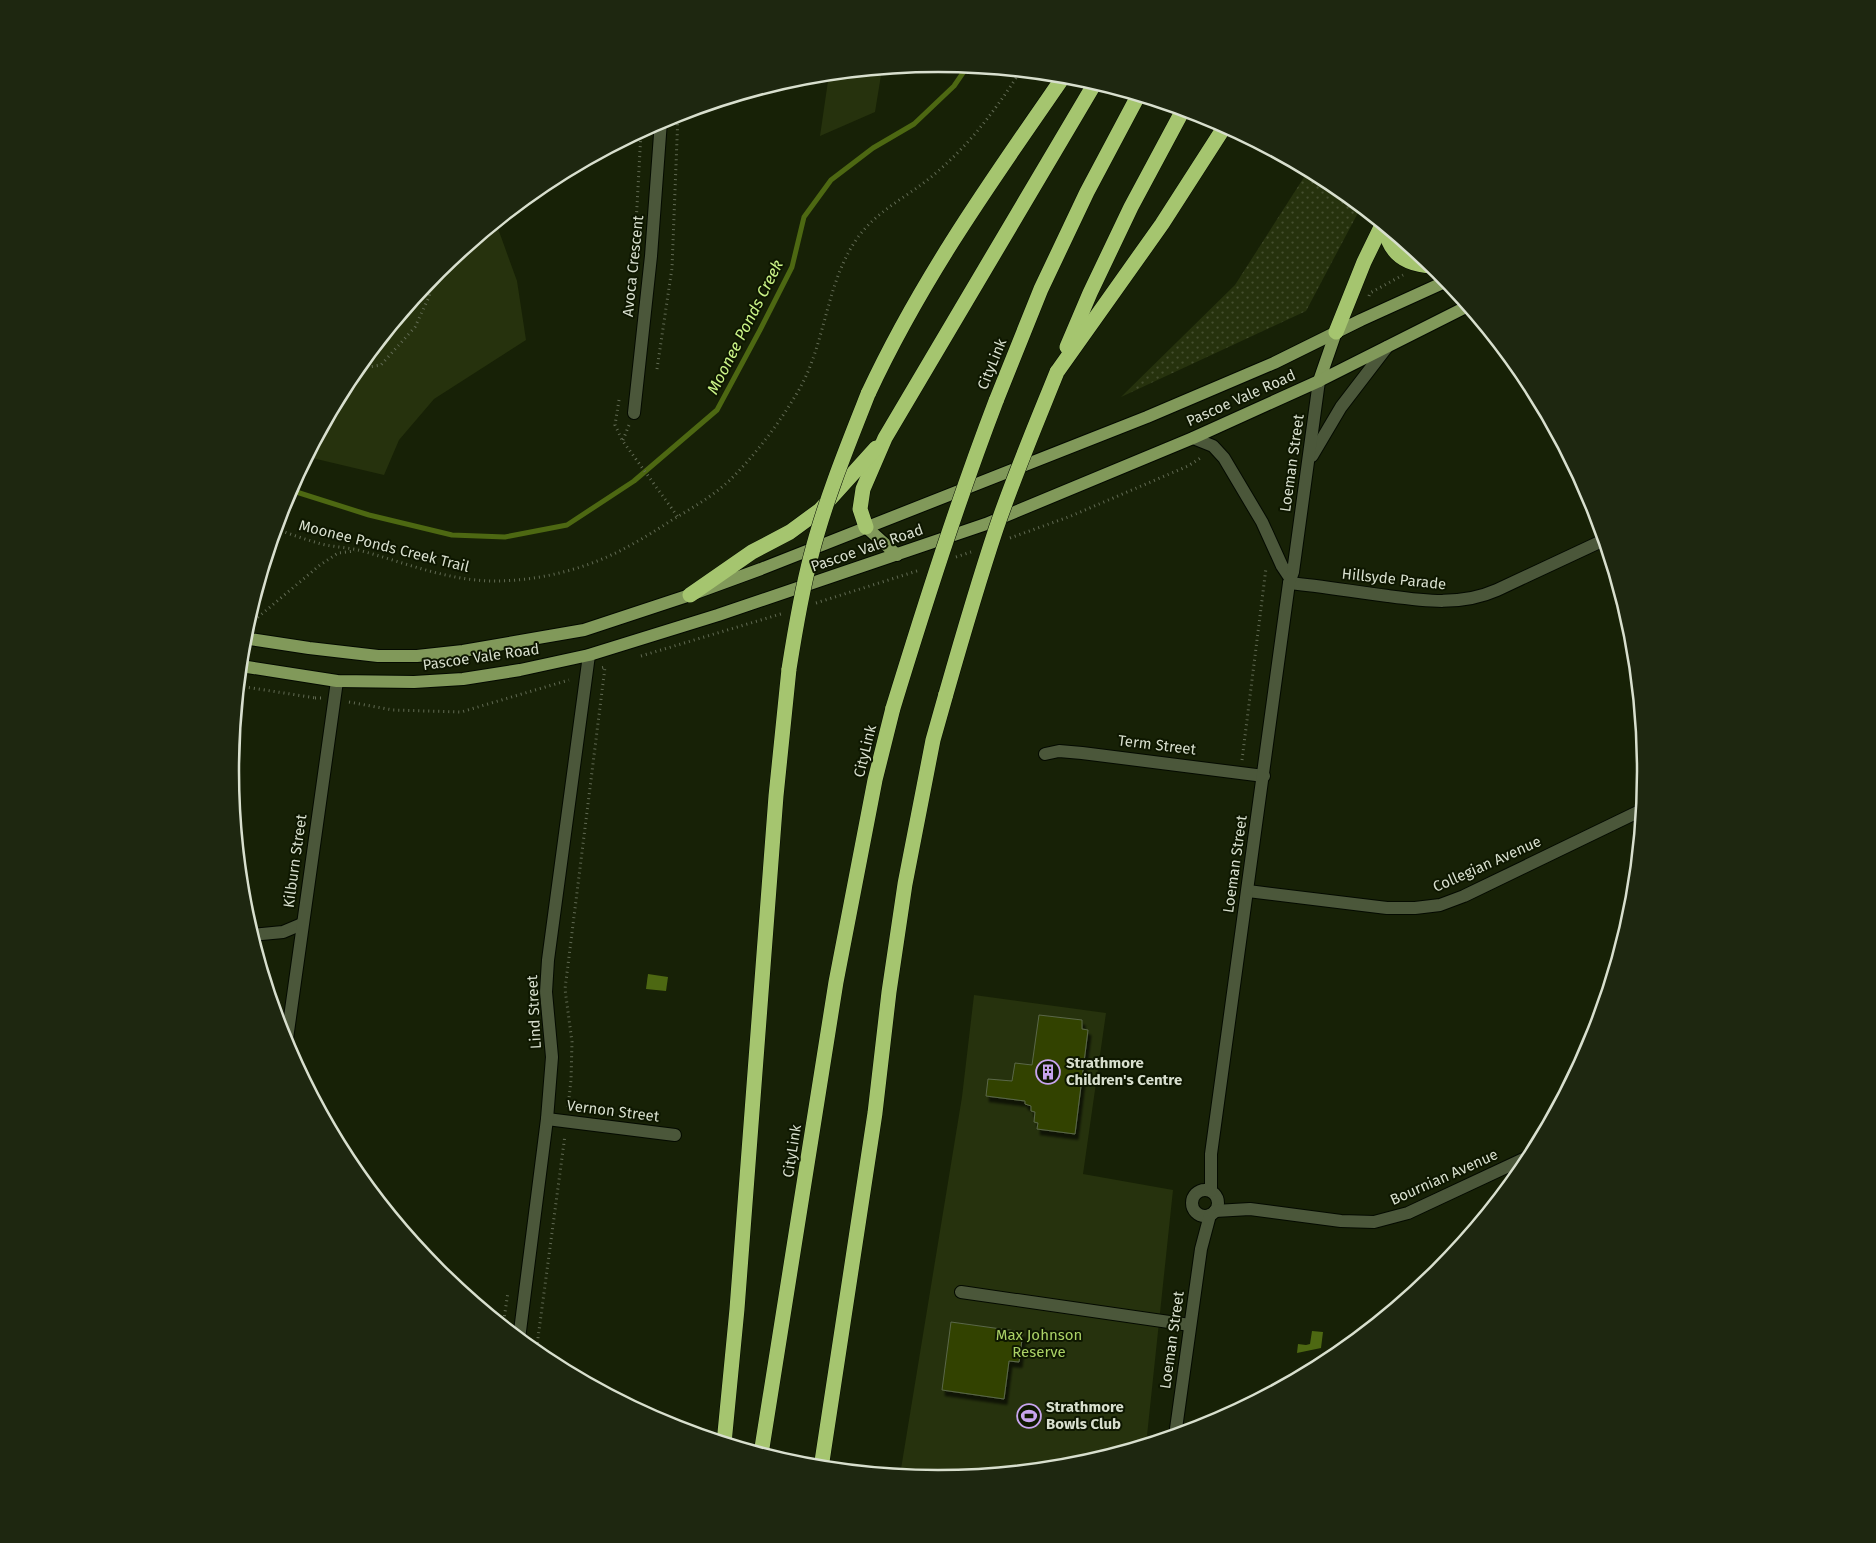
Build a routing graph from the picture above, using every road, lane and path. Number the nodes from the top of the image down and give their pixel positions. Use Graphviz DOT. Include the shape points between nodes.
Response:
graph roads {
  1 [pos="1017,77"];
  2 [pos="1059,83"];
  3 [pos="1091,90"];
  4 [pos="1135,101"];
  5 [pos="1180,116"];
  6 [pos="678,123"];
  7 [pos="659,131"];
  8 [pos="1220,133"];
  9 [pos="641,140"];
  10 [pos="1380,230"];
  11 [pos="1386,235"];
  12 [pos="1413,263"];
  13 [pos="1418,264"];
  14 [pos="633,269"];
  15 [pos="1439,284"];
  16 [pos="430,292"];
  17 [pos="1462,309"];
  18 [pos="1361,320"];
  19 [pos="1336,332"];
  20 [pos="1386,347"];
  21 [pos="368,367"];
  22 [pos="657,369"];
  23 [pos="1057,372"];
  24 [pos="1319,381"];
  25 [pos="619,396"];
  26 [pos="634,414"];
  27 [pos="885,438"];
  28 [pos="1193,438"];
  29 [pos="1207,454"];
  30 [pos="1309,461"];
  31 [pos="678,517"];
  32 [pos="866,527"];
  33 [pos="282,531"];
  34 [pos="1006,539"];
  35 [pos="1598,543"];
  36 [pos="978,549"];
  37 [pos="358,550"];
  38 [pos="897,555"];
  39 [pos="950,559"];
  40 [pos="1266,565"];
  41 [pos="923,569"];
  42 [pos="1289,581"];
  43 [pos="690,595"];
  44 [pos="809,605"];
  45 [pos="790,611"];
  46 [pos="256,618"];
  47 [pos="251,639"];
  48 [pos="589,655"];
  49 [pos="632,659"];
  50 [pos="614,665"];
  51 [pos="247,667"];
  52 [pos="605,668"];
  53 [pos="569,680"];
  54 [pos="337,681"];
  55 [pos="244,687"];
  56 [pos="319,702"];
  57 [pos="348,702"];
  58 [pos="1045,754"];
  59 [pos="1240,773"];
  60 [pos="1264,776"];
  61 [pos="1636,813"];
  62 [pos="1248,891"];
  63 [pos="302,924"];
  64 [pos="259,935"];
  65 [pos="288,1029"];
  66 [pos="547,1119"];
  67 [pos="675,1135"];
  68 [pos="1518,1162"];
  69 [pos="1209,1203"];
  70 [pos="961,1292"];
  71 [pos="1190,1325"];
  72 [pos="520,1332"];
  73 [pos="1176,1428"];
  74 [pos="725,1437"];
  75 [pos="762,1448"];
  76 [pos="822,1461"];
  1 -- 31 [label="path, Moonee Ponds Creek Trail" via="963,148 935,174 867,225 842,267 813,360 778,422 728,482"];
  2 -- 74 [label="highway, bridge" via="958,231 890,347 843,456 811,556 789,669 776,796"];
  3 -- 27 [label="highway"];
  4 -- 75 [label="highway, CityLink, bridge" via="1054,263 996,401 962,490 893,708 873,789 836,982"];
  5 -- 23 [label="highway" via="1110,250"];
  6 -- 22 [label="path" via="672,268"];
  7 -- 26 [label="street, Avoca Crescent" via="651,256"];
  8 -- 23 [label="highway" via="1162,224"];
  9 -- 14 [label="path"];
  10 -- 19 [label="highway"];
  11 -- 12 [label="highway" via="1404,261"];
  12 -- 13 [label="highway"];
  12 -- 18 [label="path" via="1402,276 1370,293"];
  15 -- 18 [label="main road, Pascoe Vale Road"];
  16 -- 21 [label="path" via="415,327 381,365"];
  17 -- 20 [label="main road, Pascoe Vale Road"];
  18 -- 19 [label="main road, Pascoe Vale Road"];
  19 -- 24 [label="main road"];
  19 -- 32 [label="main road, Pascoe Vale Road" via="1274,363 1147,417"];
  20 -- 24 [label="main road, Pascoe Vale Road"];
  20 -- 30 [label="street" via="1341,407"];
  23 -- 76 [label="highway, bridge" via="996,528 933,740 905,884 875,1113"];
  24 -- 28 [label="main road, Pascoe Vale Road"];
  24 -- 30 [label="street, Loeman Street"];
  25 -- 31 [label="path" via="615,425 622,440"];
  27 -- 32 [label="highway" via="863,489 860,509"];
  27 -- 43 [label="highway" via="820,510"];
  28 -- 38 [label="main road, Pascoe Vale Road" via="986,524"];
  28 -- 42 [label="street, Loeman Street" via="1213,446 1224,458 1262,522"];
  29 -- 34 [label="path" via="1188,466 1071,516"];
  30 -- 42 [label="street, Loeman Street"];
  31 -- 37 [label="path, Moonee Ponds Creek Trail" via="601,559 567,571 526,579 496,581 446,576"];
  32 -- 38 [label="main road"];
  32 -- 43 [label="main road, Pascoe Vale Road"];
  33 -- 37 [label="path, Moonee Ponds Creek Trail" via="320,544"];
  35 -- 42 [label="street, Hillsyde Parade" via="1497,590 1469,599 1431,602"];
  36 -- 39 [label="path"];
  37 -- 46 [label="path" via="338,553 320,565"];
  38 -- 48 [label="main road, Pascoe Vale Road"];
  40 -- 59 [label="path"];
  41 -- 44 [label="path"];
  42 -- 60 [label="street, Loeman Street"];
  43 -- 47 [label="main road, Pascoe Vale Road" via="584,630 417,656 378,656"];
  45 -- 49 [label="path"];
  48 -- 54 [label="main road, Pascoe Vale Road" via="463,678 414,682"];
  48 -- 66 [label="street, Lind Street" via="548,960 546,992 552,1057"];
  50 -- 52 [label="path"];
  51 -- 54 [label="main road, Pascoe Vale Road"];
  53 -- 57 [label="path" via="461,712 393,710"];
  54 -- 63 [label="street, Kilburn Street"];
  55 -- 56 [label="path" via="315,698"];
  58 -- 59 [label="street, Term Street" via="1060,751 1082,753"];
  59 -- 60 [label="street, Term Street"];
  60 -- 62 [label="street, Loeman Street"];
  61 -- 62 [label="street, Collegian Avenue" via="1440,905 1387,908"];
  62 -- 69 [label="street, Loeman Street" via="1212,1154"];
  63 -- 64 [label="street" via="283,932"];
  63 -- 65 [label="street, Kilburn Street"];
  66 -- 67 [label="street, Vernon Street"];
  66 -- 72 [label="street, Lind Street"];
  68 -- 69 [label="street, Bournian Avenue" via="1408,1213 1374,1222 1341,1222"];
  69 -- 71 [label="street, Loeman Street"];
  70 -- 71 [label="street"];
  71 -- 73 [label="street, Loeman Street"];
}
